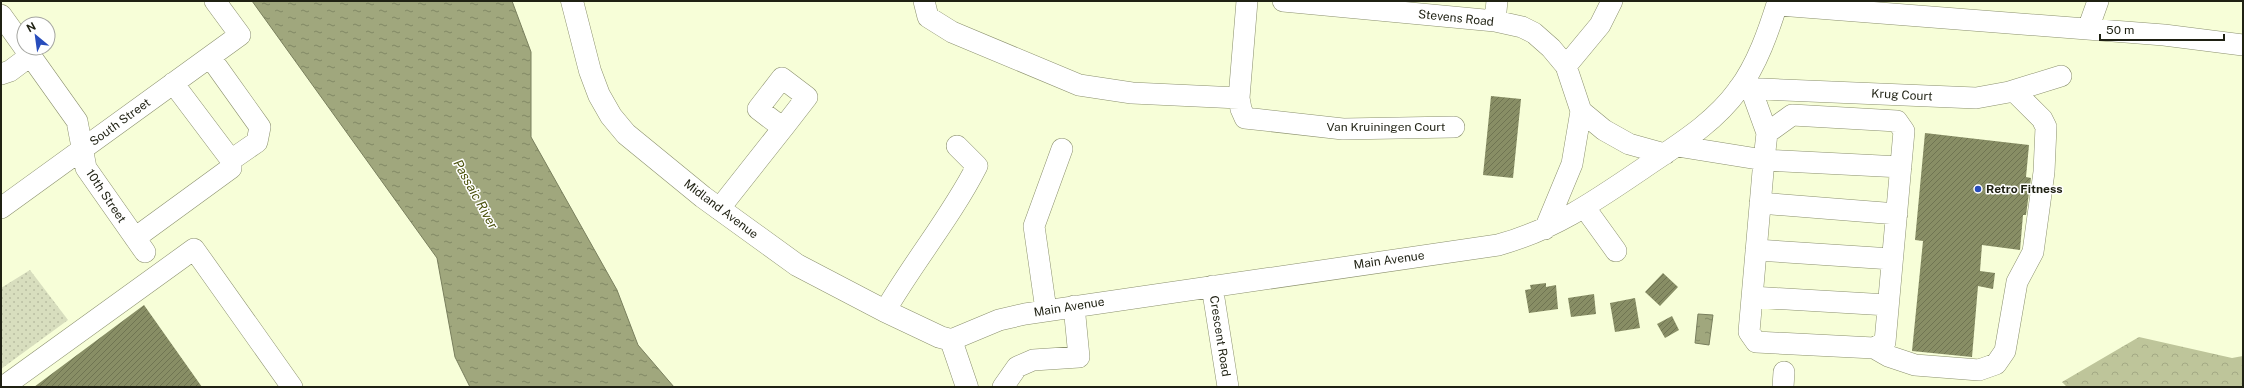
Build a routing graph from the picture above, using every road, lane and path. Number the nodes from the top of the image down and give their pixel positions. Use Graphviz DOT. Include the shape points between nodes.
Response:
graph roads {
  1 [pos="215,1"];
  2 [pos="572,1"];
  3 [pos="924,1"];
  4 [pos="1247,1"];
  5 [pos="1283,1"];
  6 [pos="1497,1"];
  7 [pos="1612,1"];
  8 [pos="2098,1"];
  9 [pos="1778,3"];
  10 [pos="1,15"];
  11 [pos="1495,22"];
  12 [pos="2088,29"];
  13 [pos="16,36"];
  14 [pos="2243,45"];
  15 [pos="21,56"];
  16 [pos="30,56"];
  17 [pos="210,57"];
  18 [pos="1566,66"];
  19 [pos="1,74"];
  20 [pos="2062,76"];
  21 [pos="173,83"];
  22 [pos="1745,89"];
  23 [pos="2014,91"];
  24 [pos="1239,98"];
  25 [pos="1581,111"];
  26 [pos="1454,127"];
  27 [pos="783,128"];
  28 [pos="1767,133"];
  29 [pos="957,146"];
  30 [pos="83,149"];
  31 [pos="1062,149"];
  32 [pos="1671,150"];
  33 [pos="231,160"];
  34 [pos="1764,160"];
  35 [pos="1901,167"];
  36 [pos="1760,203"];
  37 [pos="1,208"];
  38 [pos="1585,208"];
  39 [pos="720,209"];
  40 [pos="1897,214"];
  41 [pos="1545,229"];
  42 [pos="1756,250"];
  43 [pos="1616,251"];
  44 [pos="1892,259"];
  45 [pos="1212,286"];
  46 [pos="1752,297"];
  47 [pos="1888,305"];
  48 [pos="1074,306"];
  49 [pos="1046,310"];
  50 [pos="885,311"];
  51 [pos="951,340"];
  52 [pos="1874,348"];
  53 [pos="4,387"];
  54 [pos="292,387"];
  55 [pos="968,387"];
  56 [pos="1003,387"];
  57 [pos="1228,387"];
  1 -- 17 [label="street, South Street" via="240,35"];
  2 -- 39 [label="main road, Midland Avenue" via="590,71 611,116 626,134"];
  3 -- 24 [label="street" via="928,17 952,32 1080,85 1132,92"];
  4 -- 24 [label="street, Van Kruiningen Court"];
  5 -- 11 [label="street, Stevens Road"];
  6 -- 11 [label="street"];
  7 -- 18 [label="street" via="1600,25"];
  8 -- 12 [label="street"];
  9 -- 12 [label="street"];
  9 -- 22 [label="street, Main Avenue"];
  10 -- 13 [label="street, 10th Street"];
  11 -- 18 [label="street, Stevens Road" via="1522,27 1534,33"];
  12 -- 14 [label="street"];
  15 -- 19 [label="street" via="10,70"];
  16 -- 30 [label="street, 10th Street" via="77,121"];
  17 -- 21 [label="street, South Street"];
  17 -- 33 [label="street" via="260,127 257,142"];
  18 -- 25 [label="street, Stevens Road"];
  20 -- 23 [label="street, Krug Court"];
  21 -- 30 [label="street, South Street"];
  21 -- 33 [label="street"];
  22 -- 23 [label="street, Krug Court" via="1976,98"];
  22 -- 28 [label="street"];
  22 -- 32 [label="street, Main Avenue" via="1708,123"];
  23 -- 52 [label="street" via="2042,119 2046,127 2043,179 2033,252 2017,282 2005,351 1996,364 1979,370 1915,365 1888,356"];
  24 -- 26 [label="street, Van Kruiningen Court" via="1245,118 1343,129"];
  25 -- 32 [label="street" via="1616,138 1629,144"];
  25 -- 41 [label="street, Stevens Road" via="1572,164"];
  27 -- 39 [label="street"];
  28 -- 34 [label="street"];
  28 -- 35 [label="street" via="1792,115 1898,121 1904,131"];
  29 -- 50 [label="street" via="977,166 938,232 907,274"];
  30 -- 33 [label="street, 10th Street" via="86,168 140,245 230,168"];
  30 -- 37 [label="street, South Street"];
  31 -- 49 [label="street" via="1034,226"];
  32 -- 34 [label="street"];
  32 -- 38 [label="street, Main Avenue"];
  34 -- 35 [label="street"];
  34 -- 36 [label="street"];
  35 -- 40 [label="street"];
  36 -- 40 [label="street"];
  36 -- 42 [label="street"];
  38 -- 41 [label="street, Main Avenue"];
  38 -- 43 [label="street"];
  39 -- 50 [label="main road, Midland Avenue" via="797,265"];
  40 -- 44 [label="street"];
  41 -- 45 [label="street, Main Avenue" via="1498,245"];
  42 -- 44 [label="street"];
  42 -- 46 [label="street"];
  44 -- 47 [label="street"];
  45 -- 48 [label="street, Main Avenue"];
  45 -- 57 [label="street, Crescent Road"];
  46 -- 47 [label="street"];
  46 -- 52 [label="street" via="1749,332 1756,342"];
  47 -- 52 [label="street" via="1885,342"];
  48 -- 49 [label="street, Main Avenue"];
  48 -- 56 [label="street" via="1079,356 1033,360 1017,367"];
  49 -- 51 [label="street, Main Avenue" via="999,320"];
  50 -- 51 [label="main road, Midland Avenue"];
  51 -- 55 [label="main road"];
  53 -- 54 [label="street" via="194,249"];
}
